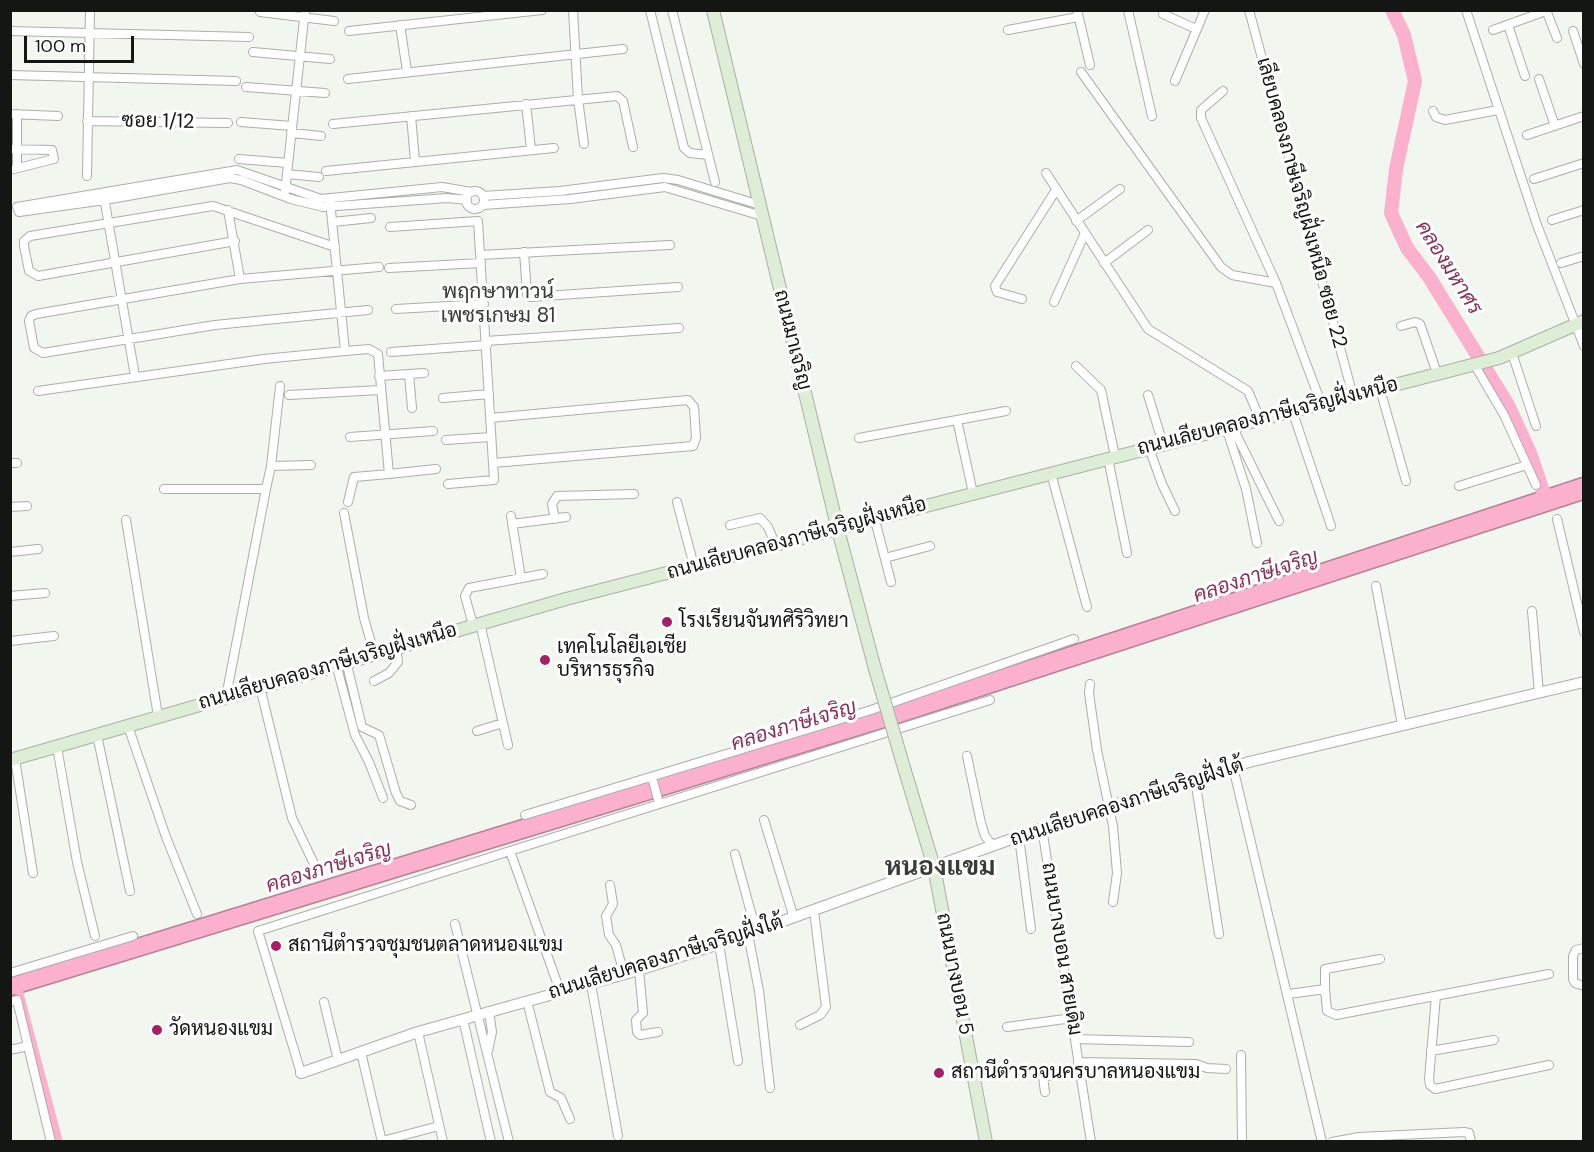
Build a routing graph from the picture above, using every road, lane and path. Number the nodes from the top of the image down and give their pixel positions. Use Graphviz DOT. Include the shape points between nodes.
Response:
graph roads {
  1 [pos="90,10"];
  2 [pos="542,10"];
  3 [pos="573,10"];
  4 [pos="650,10"];
  5 [pos="672,10"];
  6 [pos="713,10"];
  7 [pos="1128,10"];
  8 [pos="1204,10"];
  9 [pos="1249,10"];
  10 [pos="1466,10"];
  11 [pos="1546,11"];
  12 [pos="260,12"];
  13 [pos="304,14"];
  14 [pos="1077,14"];
  15 [pos="1163,15"];
  16 [pos="334,21"];
  17 [pos="400,25"];
  18 [pos="1508,25"];
  19 [pos="1196,29"];
  20 [pos="349,30"];
  21 [pos="1008,30"];
  22 [pos="1492,30"];
  23 [pos="10,31"];
  24 [pos="1573,31"];
  25 [pos="89,33"];
  26 [pos="249,37"];
  27 [pos="1557,38"];
  28 [pos="623,49"];
  29 [pos="253,52"];
  30 [pos="575,55"];
  31 [pos="300,56"];
  32 [pos="330,59"];
  33 [pos="1584,64"];
  34 [pos="1090,65"];
  35 [pos="406,71"];
  36 [pos="1081,72"];
  37 [pos="10,75"];
  38 [pos="1525,76"];
  39 [pos="88,77"];
  40 [pos="348,79"];
  41 [pos="1539,79"];
  42 [pos="236,81"];
  43 [pos="1176,81"];
  44 [pos="246,87"];
  45 [pos="296,91"];
  46 [pos="1223,91"];
  47 [pos="325,93"];
  48 [pos="578,99"];
  49 [pos="526,104"];
  50 [pos="1498,110"];
  51 [pos="1433,111"];
  52 [pos="14,114"];
  53 [pos="58,116"];
  54 [pos="411,116"];
  55 [pos="1152,116"];
  56 [pos="1584,116"];
  57 [pos="87,121"];
  58 [pos="241,122"];
  59 [pos="228,123"];
  60 [pos="333,124"];
  61 [pos="1555,126"];
  62 [pos="291,129"];
  63 [pos="1527,135"];
  64 [pos="321,136"];
  65 [pos="584,144"];
  66 [pos="633,147"];
  67 [pos="554,148"];
  68 [pos="14,149"];
  69 [pos="531,149"];
  70 [pos="708,154"];
  71 [pos="239,159"];
  72 [pos="415,161"];
  73 [pos="288,163"];
  74 [pos="1584,163"];
  75 [pos="14,169"];
  76 [pos="1046,173"];
  77 [pos="287,174"];
  78 [pos="87,176"];
  79 [pos="1534,179"];
  80 [pos="716,182"];
  81 [pos="1120,189"];
  82 [pos="1056,190"];
  83 [pos="285,191"];
  84 [pos="469,196"];
  85 [pos="104,197"];
  86 [pos="330,202"];
  87 [pos="480,204"];
  88 [pos="228,210"];
  89 [pos="1584,210"];
  90 [pos="761,211"];
  91 [pos="371,219"];
  92 [pos="1552,220"];
  93 [pos="478,221"];
  94 [pos="1076,221"];
  95 [pos="333,222"];
  96 [pos="108,223"];
  97 [pos="390,227"];
  98 [pos="1148,230"];
  99 [pos="1085,233"];
  100 [pos="235,242"];
  101 [pos="670,245"];
  102 [pos="335,247"];
  103 [pos="524,252"];
  104 [pos="1584,256"];
  105 [pos="481,259"];
  106 [pos="115,261"];
  107 [pos="1104,263"];
  108 [pos="1561,263"];
  109 [pos="379,267"];
  110 [pos="389,267"];
  111 [pos="337,270"];
  112 [pos="240,279"];
  113 [pos="1276,283"];
  114 [pos="678,287"];
  115 [pos="121,298"];
  116 [pos="1022,299"];
  117 [pos="1054,302"];
  118 [pos="484,304"];
  119 [pos="396,309"];
  120 [pos="368,310"];
  121 [pos="341,312"];
  122 [pos="1580,322"];
  123 [pos="1401,326"];
  124 [pos="679,328"];
  125 [pos="127,340"];
  126 [pos="487,343"];
  127 [pos="1584,346"];
  128 [pos="345,351"];
  129 [pos="391,352"];
  130 [pos="1512,353"];
  131 [pos="1475,364"];
  132 [pos="1076,366"];
  133 [pos="424,373"];
  134 [pos="409,374"];
  135 [pos="1437,374"];
  136 [pos="135,376"];
  137 [pos="379,376"];
  138 [pos="280,386"];
  139 [pos="1380,389"];
  140 [pos="380,390"];
  141 [pos="38,391"];
  142 [pos="489,394"];
  143 [pos="289,395"];
  144 [pos="1148,395"];
  145 [pos="1353,396"];
  146 [pos="443,398"];
  147 [pos="1321,403"];
  148 [pos="412,408"];
  149 [pos="1292,410"];
  150 [pos="1006,411"];
  151 [pos="490,418"];
  152 [pos="1260,419"];
  153 [pos="957,420"];
  154 [pos="1536,426"];
  155 [pos="1229,427"];
  156 [pos="433,431"];
  157 [pos="385,435"];
  158 [pos="350,436"];
  159 [pos="491,436"];
  160 [pos="859,438"];
  161 [pos="446,440"];
  162 [pos="1163,444"];
  163 [pos="1149,448"];
  164 [pos="1112,457"];
  165 [pos="493,463"];
  166 [pos="312,465"];
  167 [pos="1527,465"];
  168 [pos="271,466"];
  169 [pos="436,469"];
  170 [pos="1051,473"];
  171 [pos="389,474"];
  172 [pos="1406,482"];
  173 [pos="448,484"];
  174 [pos="1536,485"];
  175 [pos="1460,486"];
  176 [pos="164,489"];
  177 [pos="266,489"];
  178 [pos="973,493"];
  179 [pos="634,494"];
  180 [pos="348,502"];
  181 [pos="677,502"];
  182 [pos="27,506"];
  183 [pos="10,507"];
  184 [pos="1175,511"];
  185 [pos="344,513"];
  186 [pos="566,517"];
  187 [pos="555,519"];
  188 [pos="1557,519"];
  189 [pos="126,520"];
  190 [pos="875,520"];
  191 [pos="1279,521"];
  192 [pos="730,525"];
  193 [pos="1331,526"];
  194 [pos="838,530"];
  195 [pos="1257,543"];
  196 [pos="776,546"];
  197 [pos="930,546"];
  198 [pos="38,549"];
  199 [pos="10,552"];
  200 [pos="1127,553"];
  201 [pos="885,558"];
  202 [pos="694,566"];
  203 [pos="543,574"];
  204 [pos="521,578"];
  205 [pos="891,582"];
  206 [pos="1376,586"];
  207 [pos="45,593"];
  208 [pos="10,596"];
  209 [pos="1087,608"];
  210 [pos="1532,611"];
  211 [pos="476,624"];
  212 [pos="1584,632"];
  213 [pos="54,636"];
  214 [pos="1074,639"];
  215 [pos="10,640"];
  216 [pos="396,646"];
  217 [pos="374,653"];
  218 [pos="341,662"];
  219 [pos="875,669"];
  220 [pos="374,681"];
  221 [pos="1584,682"];
  222 [pos="1090,684"];
  223 [pos="260,687"];
  224 [pos="1539,693"];
  225 [pos="226,697"];
  226 [pos="990,700"];
  227 [pos="158,716"];
  228 [pos="503,723"];
  229 [pos="1402,725"];
  230 [pos="128,726"];
  231 [pos="477,731"];
  232 [pos="97,735"];
  233 [pos="508,745"];
  234 [pos="57,747"];
  235 [pos="968,756"];
  236 [pos="13,759"];
  237 [pos="1233,767"];
  238 [pos="652,778"];
  239 [pos="1195,778"];
  240 [pos="383,798"];
  241 [pos="658,801"];
  242 [pos="411,805"];
  243 [pos="1110,806"];
  244 [pos="525,815"];
  245 [pos="764,820"];
  246 [pos="1042,828"];
  247 [pos="1019,837"];
  248 [pos="993,846"];
  249 [pos="510,850"];
  250 [pos="735,854"];
  251 [pos="934,867"];
  252 [pos="316,868"];
  253 [pos="33,873"];
  254 [pos="610,885"];
  255 [pos="130,891"];
  256 [pos="1113,902"];
  257 [pos="814,911"];
  258 [pos="197,914"];
  259 [pos="794,918"];
  260 [pos="455,924"];
  261 [pos="1031,928"];
  262 [pos="752,932"];
  263 [pos="1219,934"];
  264 [pos="94,936"];
  265 [pos="133,936"];
  266 [pos="718,944"];
  267 [pos="1584,948"];
  268 [pos="1380,959"];
  269 [pos="639,970"];
  270 [pos="10,973"];
  271 [pos="624,974"];
  272 [pos="1549,974"];
  273 [pos="591,984"];
  274 [pos="1584,986"];
  275 [pos="1325,989"];
  276 [pos="560,991"];
  277 [pos="1289,994"];
  278 [pos="1436,996"];
  279 [pos="527,1001"];
  280 [pos="10,1002"];
  281 [pos="324,1002"];
  282 [pos="483,1012"];
  283 [pos="1072,1018"];
  284 [pos="463,1019"];
  285 [pos="800,1025"];
  286 [pos="1007,1028"];
  287 [pos="418,1032"];
  288 [pos="658,1032"];
  289 [pos="1074,1038"];
  290 [pos="1494,1040"];
  291 [pos="1189,1042"];
  292 [pos="28,1046"];
  293 [pos="10,1050"];
  294 [pos="1431,1051"];
  295 [pos="361,1052"];
  296 [pos="1241,1055"];
  297 [pos="338,1060"];
  298 [pos="738,1061"];
  299 [pos="1549,1065"];
  300 [pos="1079,1066"];
  301 [pos="1226,1069"];
  302 [pos="301,1073"];
  303 [pos="770,1088"];
  304 [pos="1045,1092"];
  305 [pos="570,1119"];
  306 [pos="439,1126"];
  307 [pos="618,1136"];
  308 [pos="382,1141"];
  309 [pos="51,1142"];
  310 [pos="443,1142"];
  311 [pos="491,1142"];
  312 [pos="509,1142"];
  313 [pos="986,1142"];
  314 [pos="1091,1142"];
  315 [pos="1242,1142"];
  316 [pos="1322,1142"];
  317 [pos="1332,1142"];
  318 [pos="1471,1142"];
  1 -- 25 [label="street"];
  2 -- 17 [label="street"];
  3 -- 30 [label="street"];
  4 -- 70 [label="street" via="684,148 690,153"];
  5 -- 70 [label="street"];
  6 -- 90 [label="main road, ถนนมาเจริญ"];
  7 -- 55 [label="street"];
  8 -- 19 [label="street"];
  9 -- 145 [label="street, เลียบคลองภาษีเจริญฝั่งเหนือ ซอย 22"];
  10 -- 50 [label="street"];
  11 -- 18 [label="street"];
  11 -- 27 [label="street"];
  12 -- 13 [label="street"];
  13 -- 16 [label="street"];
  13 -- 31 [label="street"];
  14 -- 21 [label="street"];
  14 -- 34 [label="street"];
  15 -- 19 [label="street"];
  17 -- 20 [label="street"];
  17 -- 35 [label="street"];
  18 -- 22 [label="street"];
  18 -- 38 [label="street"];
  19 -- 43 [label="street"];
  23 -- 25 [label="street"];
  24 -- 33 [label="street"];
  25 -- 26 [label="street"];
  25 -- 39 [label="street"];
  28 -- 30 [label="street"];
  29 -- 31 [label="street"];
  30 -- 35 [label="street"];
  30 -- 48 [label="street"];
  31 -- 32 [label="street"];
  31 -- 45 [label="street"];
  35 -- 40 [label="street"];
  36 -- 113 [label="street" via="1221,267 1232,275"];
  37 -- 39 [label="street"];
  39 -- 42 [label="street"];
  39 -- 57 [label="street"];
  41 -- 61 [label="street"];
  44 -- 45 [label="street"];
  45 -- 47 [label="street"];
  45 -- 62 [label="street"];
  46 -- 113 [label="street" via="1201,111 1201,118"];
  48 -- 49 [label="street"];
  48 -- 65 [label="street"];
  48 -- 66 [label="street" via="620,96"];
  49 -- 54 [label="street"];
  49 -- 69 [label="street"];
  50 -- 51 [label="street" via="1445,120"];
  50 -- 122 [label="street" via="1566,304"];
  52 -- 53 [label="street"];
  52 -- 68 [label="street"];
  54 -- 60 [label="street"];
  54 -- 72 [label="street"];
  56 -- 61 [label="street"];
  57 -- 59 [label="street, ซอย 1/12"];
  57 -- 78 [label="street"];
  58 -- 62 [label="street"];
  61 -- 63 [label="street"];
  62 -- 64 [label="street"];
  62 -- 73 [label="street"];
  67 -- 69 [label="street"];
  68 -- 75 [label="street"];
  68 -- 75 [label="street" via="52,150 54,159"];
  69 -- 72 [label="street"];
  70 -- 80 [label="street"];
  71 -- 73 [label="street"];
  72 -- 77 [label="street" via="323,174"];
  73 -- 77 [label="street"];
  74 -- 79 [label="street"];
  76 -- 82 [label="street"];
  77 -- 83 [label="street"];
  81 -- 94 [label="street"];
  82 -- 94 [label="street"];
  82 -- 116 [label="street" via="995,286 997,292"];
  83 -- 85 [label="street" via="237,170"];
  83 -- 86 [label="street"];
  84 -- 86 [label="street" via="442,187"];
  84 -- 87 [label="street" via="469,206"];
  84 -- 87 [label="street" via="479,192"];
  85 -- 85 [label="street" via="19,212 17,207"];
  85 -- 96 [label="street"];
  86 -- 95 [label="street"];
  87 -- 90 [label="street" via="613,189 663,178"];
  87 -- 93 [label="street"];
  88 -- 96 [label="street" via="213,206"];
  88 -- 100 [label="street"];
  88 -- 102 [label="street"];
  89 -- 92 [label="street"];
  90 -- 194 [label="main road, ถนนมาเจริญ"];
  91 -- 95 [label="street"];
  93 -- 97 [label="street"];
  93 -- 105 [label="street"];
  94 -- 99 [label="street"];
  95 -- 102 [label="street"];
  96 -- 106 [label="street"];
  96 -- 106 [label="street" via="30,236 24,246 29,271 38,276"];
  98 -- 107 [label="street"];
  99 -- 107 [label="street"];
  99 -- 117 [label="street"];
  100 -- 106 [label="street"];
  100 -- 112 [label="street"];
  101 -- 103 [label="street"];
  102 -- 111 [label="street"];
  103 -- 105 [label="street"];
  103 -- 114 [label="street" via="530,297"];
  104 -- 108 [label="street"];
  105 -- 110 [label="street"];
  105 -- 118 [label="street"];
  106 -- 115 [label="street"];
  107 -- 152 [label="street" via="1148,329 1248,391"];
  109 -- 111 [label="street"];
  111 -- 112 [label="street"];
  111 -- 121 [label="street"];
  112 -- 115 [label="street"];
  113 -- 147 [label="street"];
  115 -- 125 [label="street"];
  115 -- 125 [label="street" via="36,314 29,321 37,352"];
  118 -- 119 [label="street"];
  118 -- 126 [label="street"];
  120 -- 121 [label="street"];
  121 -- 125 [label="street" via="215,325"];
  121 -- 128 [label="street"];
  122 -- 127 [label="street"];
  122 -- 130 [label="main road, ถนนเลียบคลองภาษีเจริญฝั่งเหนือ"];
  123 -- 135 [label="street" via="1420,324"];
  124 -- 126 [label="street"];
  125 -- 136 [label="street"];
  126 -- 129 [label="street"];
  126 -- 142 [label="street"];
  128 -- 136 [label="street"];
  128 -- 137 [label="street" via="375,350"];
  130 -- 131 [label="main road, ถนนเลียบคลองภาษีเจริญฝั่งเหนือ"];
  130 -- 154 [label="street"];
  131 -- 135 [label="main road, ถนนเลียบคลองภาษีเจริญฝั่งเหนือ"];
  131 -- 167 [label="street"];
  132 -- 164 [label="street" via="1101,390"];
  133 -- 134 [label="street"];
  134 -- 137 [label="street"];
  134 -- 148 [label="street"];
  135 -- 139 [label="main road, ถนนเลียบคลองภาษีเจริญฝั่งเหนือ"];
  136 -- 141 [label="street"];
  137 -- 140 [label="street"];
  138 -- 168 [label="street"];
  139 -- 145 [label="main road, ถนนเลียบคลองภาษีเจริญฝั่งเหนือ"];
  139 -- 172 [label="street"];
  140 -- 143 [label="street"];
  140 -- 157 [label="street"];
  142 -- 146 [label="street"];
  142 -- 151 [label="street"];
  144 -- 162 [label="street"];
  145 -- 147 [label="main road, ถนนเลียบคลองภาษีเจริญฝั่งเหนือ"];
  147 -- 149 [label="main road, ถนนเลียบคลองภาษีเจริญฝั่งเหนือ"];
  149 -- 152 [label="main road, ถนนเลียบคลองภาษีเจริญฝั่งเหนือ"];
  149 -- 193 [label="street"];
  150 -- 153 [label="street"];
  151 -- 159 [label="street"];
  151 -- 165 [label="street" via="688,400 694,407 693,446"];
  152 -- 155 [label="main road, ถนนเลียบคลองภาษีเจริญฝั่งเหนือ"];
  153 -- 160 [label="street"];
  153 -- 178 [label="street"];
  155 -- 162 [label="main road, ถนนเลียบคลองภาษีเจริญฝั่งเหนือ"];
  155 -- 191 [label="street"];
  155 -- 195 [label="street"];
  156 -- 157 [label="street"];
  157 -- 158 [label="street"];
  157 -- 171 [label="street"];
  159 -- 161 [label="street"];
  159 -- 165 [label="street"];
  162 -- 163 [label="main road, ถนนเลียบคลองภาษีเจริญฝั่งเหนือ"];
  163 -- 164 [label="main road, ถนนเลียบคลองภาษีเจริญฝั่งเหนือ"];
  163 -- 184 [label="street"];
  164 -- 170 [label="main road, ถนนเลียบคลองภาษีเจริญฝั่งเหนือ"];
  164 -- 200 [label="street"];
  165 -- 173 [label="street" via="494,480"];
  166 -- 168 [label="street"];
  167 -- 174 [label="street"];
  167 -- 175 [label="street"];
  168 -- 177 [label="street"];
  169 -- 171 [label="street"];
  170 -- 178 [label="main road, ถนนเลียบคลองภาษีเจริญฝั่งเหนือ"];
  170 -- 209 [label="street"];
  171 -- 180 [label="street" via="354,477"];
  176 -- 177 [label="street"];
  177 -- 225 [label="street"];
  178 -- 190 [label="main road, ถนนเลียบคลองภาษีเจริญฝั่งเหนือ"];
  179 -- 187 [label="street" via="557,496 552,504"];
  181 -- 202 [label="street"];
  182 -- 183 [label="street"];
  185 -- 217 [label="street"];
  186 -- 187 [label="street"];
  187 -- 204 [label="street" via="511,520"];
  188 -- 212 [label="street"];
  189 -- 227 [label="street"];
  190 -- 194 [label="main road, ถนนเลียบคลองภาษีเจริญฝั่งเหนือ"];
  190 -- 201 [label="street"];
  192 -- 196 [label="street" via="760,519"];
  194 -- 196 [label="main road, ถนนเลียบคลองภาษีเจริญฝั่งเหนือ"];
  194 -- 219 [label="main road, ถนนมาเจริญ"];
  196 -- 202 [label="main road, ถนนเลียบคลองภาษีเจริญฝั่งเหนือ"];
  197 -- 201 [label="street"];
  198 -- 199 [label="street"];
  201 -- 205 [label="street"];
  202 -- 211 [label="main road, ถนนเลียบคลองภาษีเจริญฝั่งเหนือ"];
  203 -- 204 [label="street"];
  204 -- 211 [label="street" via="466,590"];
  206 -- 229 [label="street"];
  207 -- 208 [label="street"];
  210 -- 224 [label="street"];
  211 -- 216 [label="main road, ถนนเลียบคลองภาษีเจริญฝั่งเหนือ"];
  211 -- 228 [label="street"];
  213 -- 215 [label="street"];
  214 -- 238 [label="street" via="871,710"];
  216 -- 217 [label="main road, ถนนเลียบคลองภาษีเจริญฝั่งเหนือ"];
  216 -- 220 [label="street" via="398,662 389,673"];
  217 -- 218 [label="main road, ถนนเลียบคลองภาษีเจริญฝั่งเหนือ"];
  218 -- 223 [label="main road, ถนนเลียบคลองภาษีเจริญฝั่งเหนือ"];
  218 -- 240 [label="street" via="355,735"];
  218 -- 242 [label="street" via="362,728 379,735 396,793 400,801"];
  219 -- 251 [label="main road, ถนนบางบอน 5, bridge"];
  221 -- 224 [label="street, ถนนเลียบคลองภาษีเจริญฝั่งใต้"];
  222 -- 243 [label="street" via="1095,741"];
  223 -- 225 [label="main road, ถนนเลียบคลองภาษีเจริญฝั่งเหนือ"];
  223 -- 252 [label="street" via="292,818"];
  224 -- 229 [label="street, ถนนเลียบคลองภาษีเจริญฝั่งใต้"];
  225 -- 227 [label="main road, ถนนเลียบคลองภาษีเจริญฝั่งเหนือ"];
  226 -- 241 [label="street"];
  227 -- 230 [label="main road, ถนนเลียบคลองภาษีเจริญฝั่งเหนือ"];
  228 -- 231 [label="street"];
  228 -- 233 [label="street"];
  229 -- 237 [label="street, ถนนเลียบคลองภาษีเจริญฝั่งใต้"];
  230 -- 232 [label="main road, ถนนเลียบคลองภาษีเจริญฝั่งเหนือ"];
  230 -- 258 [label="street"];
  232 -- 234 [label="main road, ถนนเลียบคลองภาษีเจริญฝั่งเหนือ"];
  232 -- 255 [label="street"];
  234 -- 236 [label="main road, ถนนเลียบคลองภาษีเจริญฝั่งเหนือ"];
  234 -- 264 [label="street"];
  235 -- 248 [label="street" via="981,824"];
  236 -- 253 [label="street"];
  237 -- 239 [label="street, ถนนเลียบคลองภาษีเจริญฝั่งใต้"];
  237 -- 277 [label="street"];
  238 -- 241 [label="street"];
  238 -- 244 [label="street"];
  239 -- 243 [label="street, ถนนเลียบคลองภาษีเจริญฝั่งใต้"];
  239 -- 263 [label="street"];
  241 -- 249 [label="street"];
  243 -- 246 [label="street, ถนนเลียบคลองภาษีเจริญฝั่งใต้"];
  243 -- 256 [label="street" via="1117,873"];
  245 -- 259 [label="street"];
  246 -- 247 [label="street, ถนนเลียบคลองภาษีเจริญฝั่งใต้"];
  246 -- 283 [label="street, ถนนบางบอน สายเดิม"];
  247 -- 248 [label="street, ถนนเลียบคลองภาษีเจริญฝั่งใต้"];
  247 -- 261 [label="street"];
  248 -- 251 [label="street, ถนนเลียบคลองภาษีเจริญฝั่งใต้"];
  249 -- 276 [label="street"];
  249 -- 302 [label="street" via="258,931"];
  250 -- 262 [label="street"];
  251 -- 257 [label="street, ถนนเลียบคลองภาษีเจริญฝั่งใต้"];
  251 -- 313 [label="main road, ถนนบางบอน 5"];
  254 -- 271 [label="street" via="613,904 606,916"];
  257 -- 259 [label="street, ถนนเลียบคลองภาษีเจริญฝั่งใต้"];
  257 -- 285 [label="street" via="826,1007 820,1015"];
  259 -- 262 [label="street, ถนนเลียบคลองภาษีเจริญฝั่งใต้"];
  260 -- 282 [label="street"];
  262 -- 266 [label="street, ถนนเลียบคลองภาษีเจริญฝั่งใต้"];
  262 -- 303 [label="street"];
  265 -- 270 [label="street"];
  266 -- 269 [label="street, ถนนเลียบคลองภาษีเจริญฝั่งใต้"];
  266 -- 298 [label="street"];
  267 -- 274 [label="street" via="1576,950 1573,956 1575,983"];
  268 -- 275 [label="street" via="1325,969"];
  269 -- 271 [label="street, ถนนเลียบคลองภาษีเจริญฝั่งใต้"];
  269 -- 288 [label="street" via="643,1013 636,1020 637,1032"];
  271 -- 273 [label="street, ถนนเลียบคลองภาษีเจริญฝั่งใต้"];
  272 -- 278 [label="street"];
  273 -- 276 [label="street, ถนนเลียบคลองภาษีเจริญฝั่งใต้"];
  273 -- 307 [label="street"];
  275 -- 277 [label="street"];
  275 -- 278 [label="street" via="1327,1011 1336,1015"];
  276 -- 279 [label="street, ถนนเลียบคลองภาษีเจริญฝั่งใต้"];
  277 -- 316 [label="street"];
  278 -- 294 [label="street"];
  279 -- 282 [label="street, ถนนเลียบคลองภาษีเจริญฝั่งใต้"];
  279 -- 305 [label="street" via="550,1092 561,1098"];
  280 -- 292 [label="street" via="17,1000"];
  281 -- 297 [label="street"];
  282 -- 284 [label="street, ถนนเลียบคลองภาษีเจริญฝั่งใต้"];
  282 -- 312 [label="street" via="488,1054"];
  283 -- 286 [label="street"];
  283 -- 289 [label="street, ถนนบางบอน สายเดิม"];
  284 -- 287 [label="street, ถนนเลียบคลองภาษีเจริญฝั่งใต้"];
  284 -- 311 [label="street"];
  287 -- 295 [label="street, ถนนเลียบคลองภาษีเจริญฝั่งใต้"];
  287 -- 306 [label="street"];
  289 -- 291 [label="street"];
  289 -- 300 [label="street, ถนนบางบอน สายเดิม"];
  290 -- 294 [label="street"];
  292 -- 293 [label="street"];
  292 -- 309 [label="street"];
  294 -- 299 [label="street" via="1429,1079 1436,1089"];
  295 -- 297 [label="street, ถนนเลียบคลองภาษีเจริญฝั่งใต้"];
  295 -- 308 [label="street"];
  296 -- 315 [label="street"];
  297 -- 302 [label="street, ถนนเลียบคลองภาษีเจริญฝั่งใต้"];
  300 -- 301 [label="street" via="1196,1064"];
  300 -- 304 [label="street" via="1043,1077"];
  300 -- 314 [label="street, ถนนบางบอน สายเดิม"];
  306 -- 308 [label="street"];
  306 -- 310 [label="street"];
  317 -- 318 [label="street" via="1464,1132 1469,1133"];
}
